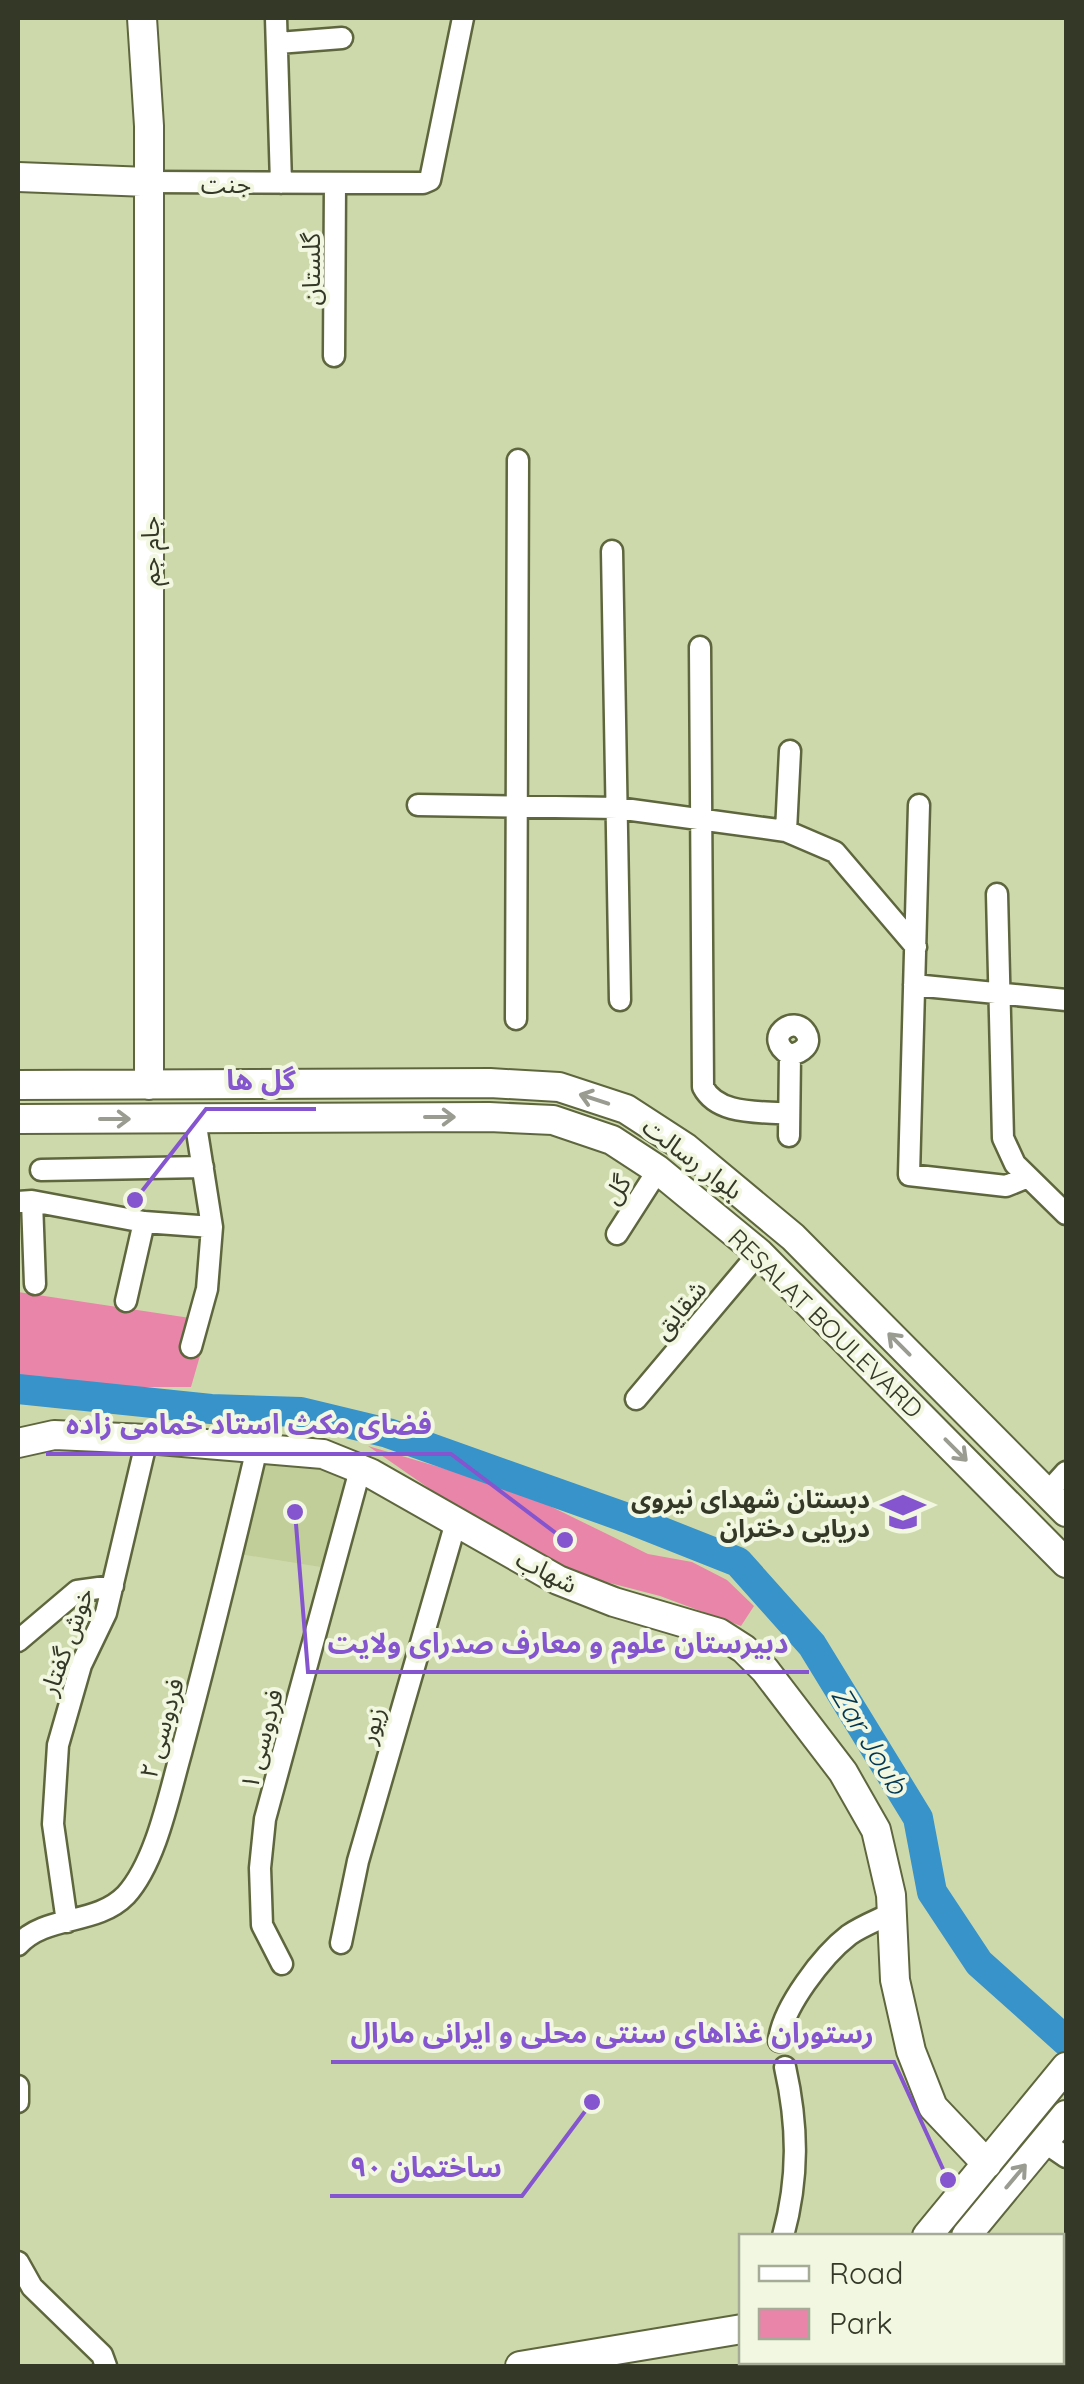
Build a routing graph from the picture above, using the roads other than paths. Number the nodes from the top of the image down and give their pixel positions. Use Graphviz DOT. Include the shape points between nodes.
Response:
graph roads {
  1 [pos="142,18"];
  2 [pos="276,18"];
  3 [pos="463,18"];
  4 [pos="342,38"];
  5 [pos="278,43"];
  6 [pos="18,176"];
  7 [pos="148,182"];
  8 [pos="281,183"];
  9 [pos="335,183"];
  10 [pos="334,356"];
  11 [pos="518,460"];
  12 [pos="612,551"];
  13 [pos="700,647"];
  14 [pos="790,751"];
  15 [pos="418,805"];
  16 [pos="919,805"];
  17 [pos="515,806"];
  18 [pos="616,808"];
  19 [pos="702,819"];
  20 [pos="786,831"];
  21 [pos="997,894"];
  22 [pos="916,947"];
  23 [pos="914,985"];
  24 [pos="999,994"];
  25 [pos="620,1000"];
  26 [pos="1066,1000"];
  27 [pos="516,1019"];
  28 [pos="790,1055"];
  29 [pos="18,1085"];
  30 [pos="148,1085"];
  31 [pos="790,1114"];
  32 [pos="195,1118"];
  33 [pos="18,1120"];
  34 [pos="790,1136"];
  35 [pos="202,1167"];
  36 [pos="41,1170"];
  37 [pos="658,1170"];
  38 [pos="1028,1178"];
  39 [pos="25,1202"];
  40 [pos="1066,1214"];
  41 [pos="144,1222"];
  42 [pos="212,1227"];
  43 [pos="617,1234"];
  44 [pos="759,1252"];
  45 [pos="35,1284"];
  46 [pos="126,1301"];
  47 [pos="192,1347"];
  48 [pos="636,1398"];
  49 [pos="146,1439"];
  50 [pos="18,1443"];
  51 [pos="257,1448"];
  52 [pos="360,1470"];
  53 [pos="1066,1472"];
  54 [pos="1057,1503"];
  55 [pos="456,1522"];
  56 [pos="1066,1563"];
  57 [pos="112,1586"];
  58 [pos="18,1641"];
  59 [pos="892,1913"];
  60 [pos="67,1922"];
  61 [pos="340,1943"];
  62 [pos="18,1946"];
  63 [pos="282,1964"];
  64 [pos="779,2040"];
  65 [pos="784,2067"];
  66 [pos="1060,2075"];
  67 [pos="18,2086"];
  68 [pos="18,2102"];
  69 [pos="1066,2115"];
  70 [pos="1055,2150"];
  71 [pos="986,2164"];
  72 [pos="783,2234"];
  73 [pos="929,2234"];
  74 [pos="968,2234"];
  75 [pos="18,2262"];
  76 [pos="739,2330"];
  77 [pos="106,2366"];
  78 [pos="520,2366"];
  1 -- 7 [label="street, جام جم"];
  2 -- 5 [label="street"];
  3 -- 9 [label="street, جنت" via="433,178"];
  4 -- 5 [label="street"];
  5 -- 8 [label="street"];
  6 -- 7 [label="street, جنت"];
  7 -- 8 [label="street, جنت"];
  7 -- 30 [label="street, جام جم"];
  8 -- 9 [label="street, جنت"];
  9 -- 10 [label="street, گلستان"];
  11 -- 17 [label="street"];
  12 -- 18 [label="street"];
  13 -- 19 [label="street"];
  14 -- 20 [label="street"];
  15 -- 17 [label="street"];
  16 -- 22 [label="street"];
  17 -- 18 [label="street"];
  17 -- 27 [label="street"];
  18 -- 19 [label="street"];
  18 -- 25 [label="street"];
  19 -- 20 [label="street"];
  19 -- 31 [label="street" via="703,1087 724,1107"];
  20 -- 22 [label="street" via="835,852"];
  21 -- 24 [label="street"];
  22 -- 23 [label="street"];
  23 -- 24 [label="street"];
  23 -- 38 [label="street" via="909,1174 1006,1186"];
  24 -- 26 [label="street"];
  24 -- 38 [label="street" via="1003,1138"];
  28 -- 31 [label="street"];
  29 -- 30 [label="street, بلوار رسالت"];
  54 -- 30 [label="street, بلوار رسالت, one-way" via="793,1238 686,1148 626,1109 559,1088 490,1083"];
  31 -- 34 [label="street"];
  33 -- 32 [label="street, RESALAT BOULEVARD, one-way"];
  32 -- 35 [label="street"];
  32 -- 37 [label="street, RESALAT BOULEVARD, one-way" via="553,1120 612,1140"];
  35 -- 36 [label="street"];
  35 -- 42 [label="street"];
  37 -- 43 [label="street, گل"];
  37 -- 44 [label="street, RESALAT BOULEVARD"];
  38 -- 40 [label="street"];
  39 -- 41 [label="street"];
  39 -- 45 [label="street"];
  41 -- 42 [label="street"];
  41 -- 46 [label="street"];
  42 -- 47 [label="street" via="207,1289"];
  44 -- 48 [label="street, شقایق"];
  44 -- 56 [label="street, RESALAT BOULEVARD, one-way"];
  49 -- 50 [label="street, شهاب" via="54,1434"];
  49 -- 51 [label="street, شهاب"];
  49 -- 57 [label="street, خوش گفتار"];
  51 -- 52 [label="street, شهاب" via="323,1454"];
  51 -- 60 [label="street, فردوسی ۲" via="219,1613 150,1855 126,1895 96,1915"];
  52 -- 55 [label="street, شهاب"];
  52 -- 63 [label="street, فردوسی ۱" via="266,1819 262,1925"];
  53 -- 54 [label="street"];
  55 -- 59 [label="street, شهاب" via="558,1580 718,1634 744,1650 843,1772 870,1818"];
  55 -- 61 [label="street, زیور"];
  57 -- 58 [label="street" via="77,1591"];
  57 -- 60 [label="street, خوش گفتار" via="58,1745 53,1824"];
  59 -- 64 [label="street" via="848,1936 820,1966 782,2022"];
  59 -- 71 [label="street, شهاب" via="895,1980 911,2051 932,2107"];
  60 -- 62 [label="street, فردوسی ۲" via="26,1936"];
  65 -- 72 [label="street" via="797,2151"];
  66 -- 71 [label="street"];
  67 -- 68 [label="street"];
  69 -- 70 [label="street"];
  74 -- 70 [label="street, one-way"];
  71 -- 73 [label="street"];
  75 -- 77 [label="street" via="32,2287"];
  76 -- 78 [label="street"];
}
